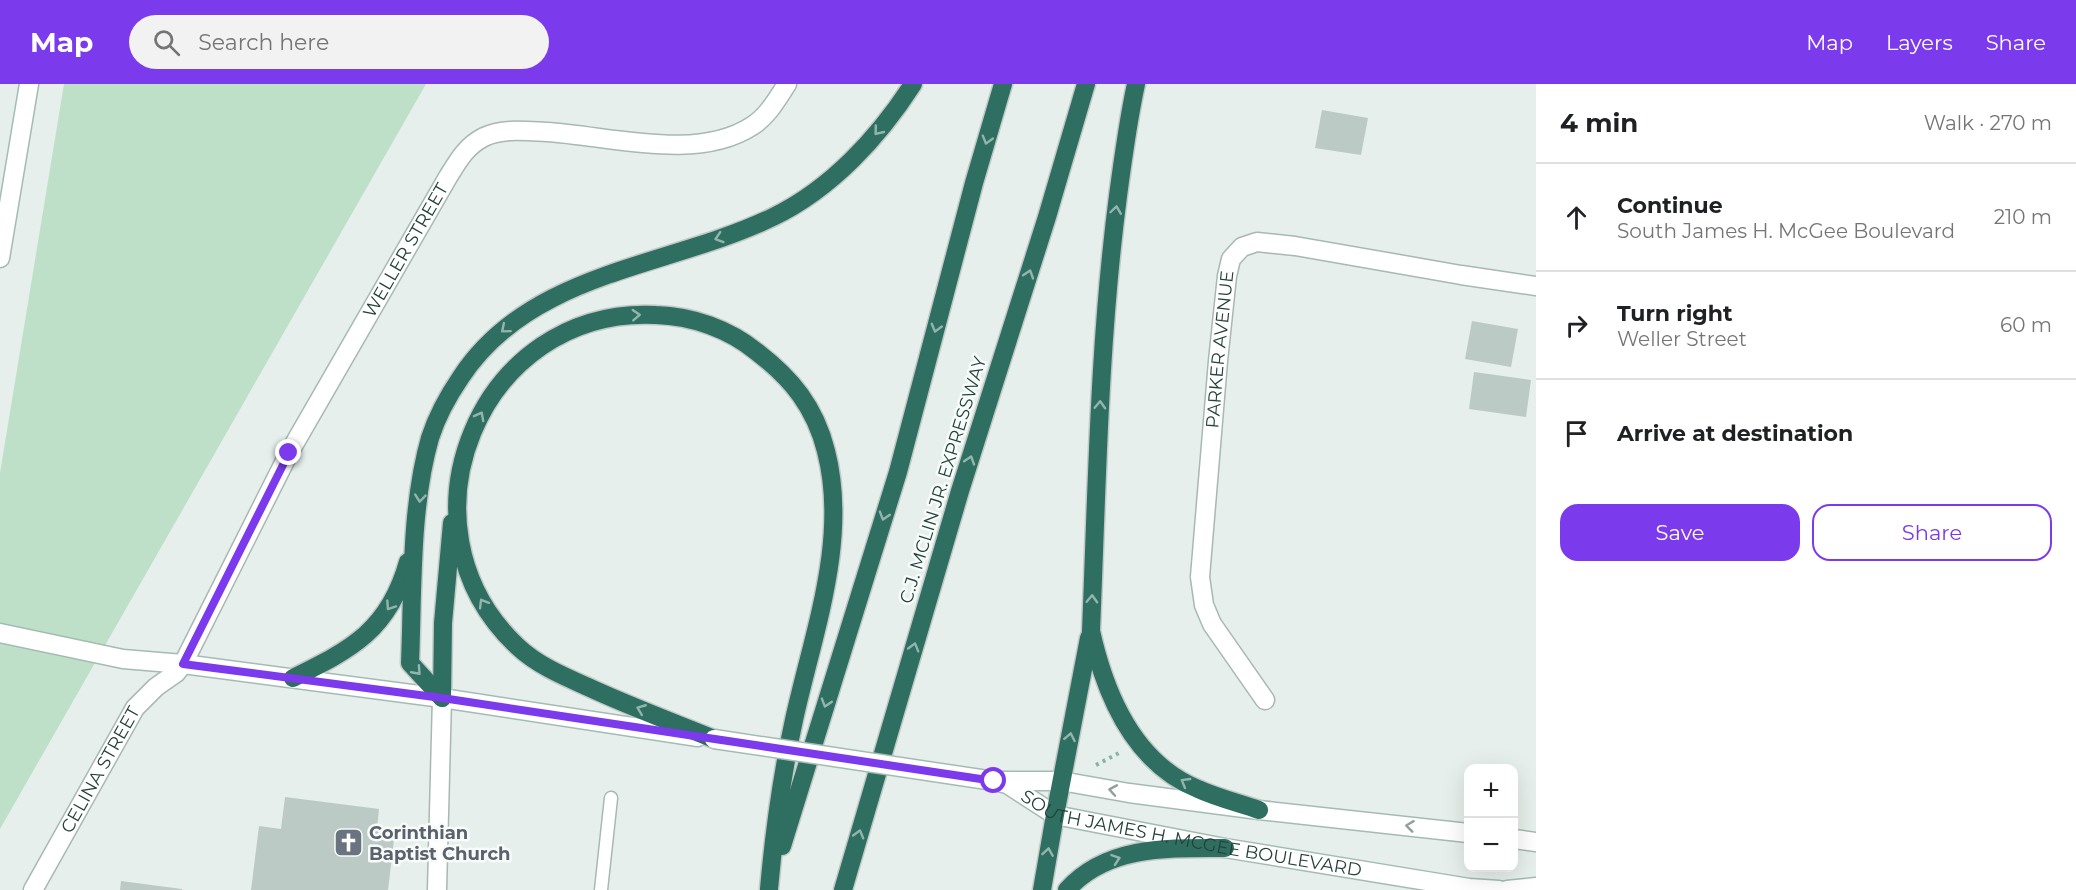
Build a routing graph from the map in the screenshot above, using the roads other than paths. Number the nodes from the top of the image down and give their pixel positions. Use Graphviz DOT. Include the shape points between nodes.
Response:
graph roads {
  1 [pos="29,84"];
  2 [pos="787,84"];
  3 [pos="913,84"];
  4 [pos="1003,84"];
  5 [pos="1086,84"];
  6 [pos="1136,84"];
  7 [pos="0,258"];
  8 [pos="1536,286"];
  9 [pos="458,496"];
  10 [pos="416,531"];
  11 [pos="1091,631"];
  12 [pos="0,633"];
  13 [pos="183,664"];
  14 [pos="293,678"];
  15 [pos="442,698"];
  16 [pos="1265,700"];
  17 [pos="714,739"];
  18 [pos="994,781"];
  19 [pos="1061,781"];
  20 [pos="611,798"];
  21 [pos="1259,810"];
  22 [pos="1054,815"];
  23 [pos="1464,833"];
  24 [pos="1518,840"];
  25 [pos="1536,842"];
  26 [pos="1225,848"];
  27 [pos="1536,887"];
  28 [pos="769,889"];
  29 [pos="33,890"];
  30 [pos="437,890"];
  31 [pos="601,890"];
  32 [pos="843,890"];
  33 [pos="1042,890"];
  34 [pos="1067,890"];
  35 [pos="1499,890"];
  36 [pos="1507,890"];
  1 -- 7 [label="street"];
  2 -- 13 [label="street, WELLER STREET" via="772,108 754,125 714,142 675,146 517,130 485,136 465,151 289,453"];
  3 -- 10 [label="highway, one-way" via="872,140 805,198 737,233 560,293 515,320 492,340 447,398 431,436 423,466"];
  4 -- 28 [label="highway, one-way" via="898,472"];
  32 -- 5 [label="highway, C.J. MCLIN JR. EXPRESSWAY, one-way" via="960,491"];
  11 -- 6 [label="highway, one-way" via="1108,267"];
  8 -- 16 [label="street, PARKER AVENUE" via="1257,242 1242,247 1231,259 1218,361 1200,577 1204,605 1212,624"];
  9 -- 15 [label="highway" via="451,528 443,623"];
  17 -- 9 [label="highway, one-way" via="549,669 519,647 494,620 470,576 459,534"];
  9 -- 28 [label="highway, one-way" via="464,457 488,400 527,358 585,324 640,314 698,321 748,344 782,372 804,399 826,452 833,525 826,584 794,722 773,839"];
  10 -- 14 [label="highway, one-way" via="401,585 374,627 349,648"];
  10 -- 15 [label="highway, one-way" via="410,663"];
  19 -- 11 [label="highway, one-way"];
  21 -- 11 [label="highway, one-way" via="1197,789 1167,772 1149,755 1109,693"];
  12 -- 13 [label="street, SOUTH JAMES H. MCGEE BOULEVARD" via="123,659"];
  13 -- 14 [label="street, SOUTH JAMES H. MCGEE BOULEVARD"];
  13 -- 29 [label="street, CELINA STREET" via="135,708"];
  14 -- 15 [label="street, SOUTH JAMES H. MCGEE BOULEVARD"];
  15 -- 17 [label="street, SOUTH JAMES H. MCGEE BOULEVARD"];
  15 -- 30 [label="street"];
  17 -- 18 [label="street, SOUTH JAMES H. MCGEE BOULEVARD, bridge"];
  18 -- 19 [label="street, SOUTH JAMES H. MCGEE BOULEVARD"];
  18 -- 22 [label="street, SOUTH JAMES H. MCGEE BOULEVARD" via="1007,784"];
  21 -- 19 [label="street, SOUTH JAMES H. MCGEE BOULEVARD, one-way"];
  19 -- 22 [label="highway"];
  20 -- 31 [label="lane"];
  23 -- 21 [label="street, SOUTH JAMES H. MCGEE BOULEVARD, one-way"];
  22 -- 26 [label="street, SOUTH JAMES H. MCGEE BOULEVARD"];
  33 -- 22 [label="highway, one-way"];
  24 -- 25 [label="street"];
  34 -- 26 [label="highway, one-way" via="1076,880 1107,862 1141,851"];
  26 -- 35 [label="street, SOUTH JAMES H. MCGEE BOULEVARD"];
  27 -- 36 [label="street"];
}
